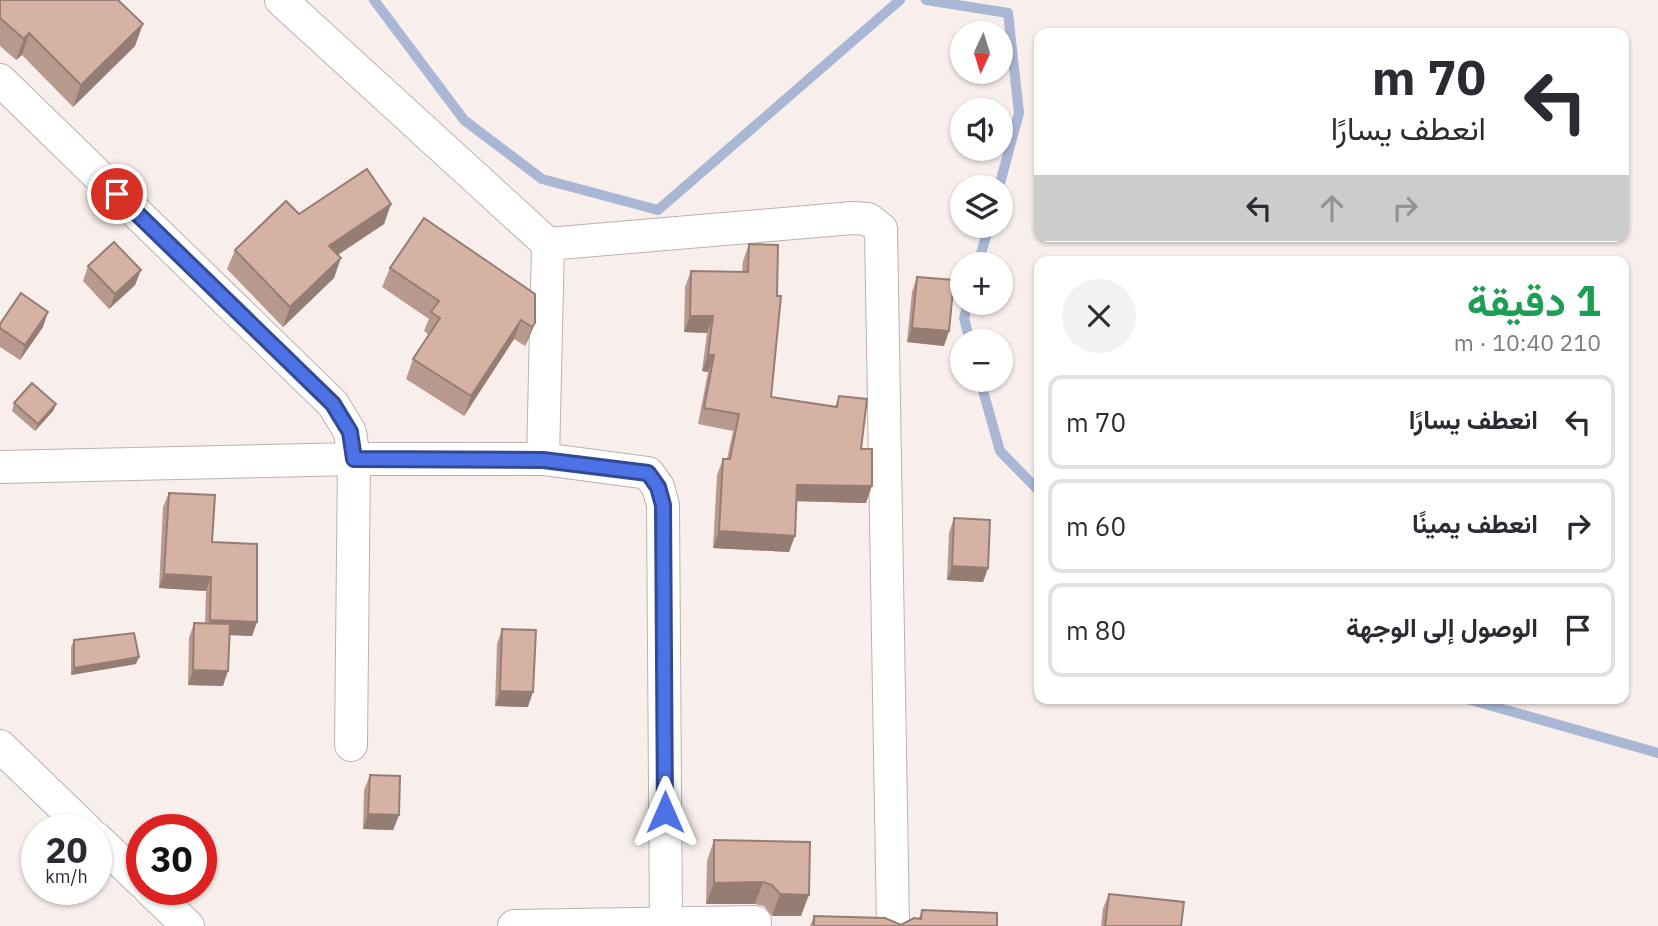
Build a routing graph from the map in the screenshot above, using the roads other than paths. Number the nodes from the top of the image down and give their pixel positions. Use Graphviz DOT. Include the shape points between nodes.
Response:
graph roads {
  1 [pos="281,0"];
  2 [pos="0,80"];
  3 [pos="548,244"];
  4 [pos="354,459"];
  5 [pos="543,460"];
  6 [pos="0,467"];
  7 [pos="351,745"];
  8 [pos="0,746"];
  9 [pos="70,814"];
  10 [pos="112,853"];
  11 [pos="126,867"];
  12 [pos="166,905"];
  13 [pos="755,922"];
  14 [pos="666,925"];
  15 [pos="188,926"];
  16 [pos="513,926"];
  17 [pos="893,926"];
  1 -- 3 [label="street"];
  2 -- 4 [label="street" via="333,404 350,432"];
  3 -- 5 [label="street"];
  3 -- 17 [label="street" via="853,218 868,219 881,229"];
  4 -- 5 [label="street"];
  4 -- 6 [label="street"];
  4 -- 7 [label="street"];
  5 -- 14 [label="street" via="648,473 660,496"];
  8 -- 9 [label="street"];
  10 -- 11 [label="street"];
  12 -- 15 [label="street"];
  13 -- 14 [label="street"];
  14 -- 16 [label="street"];
}
